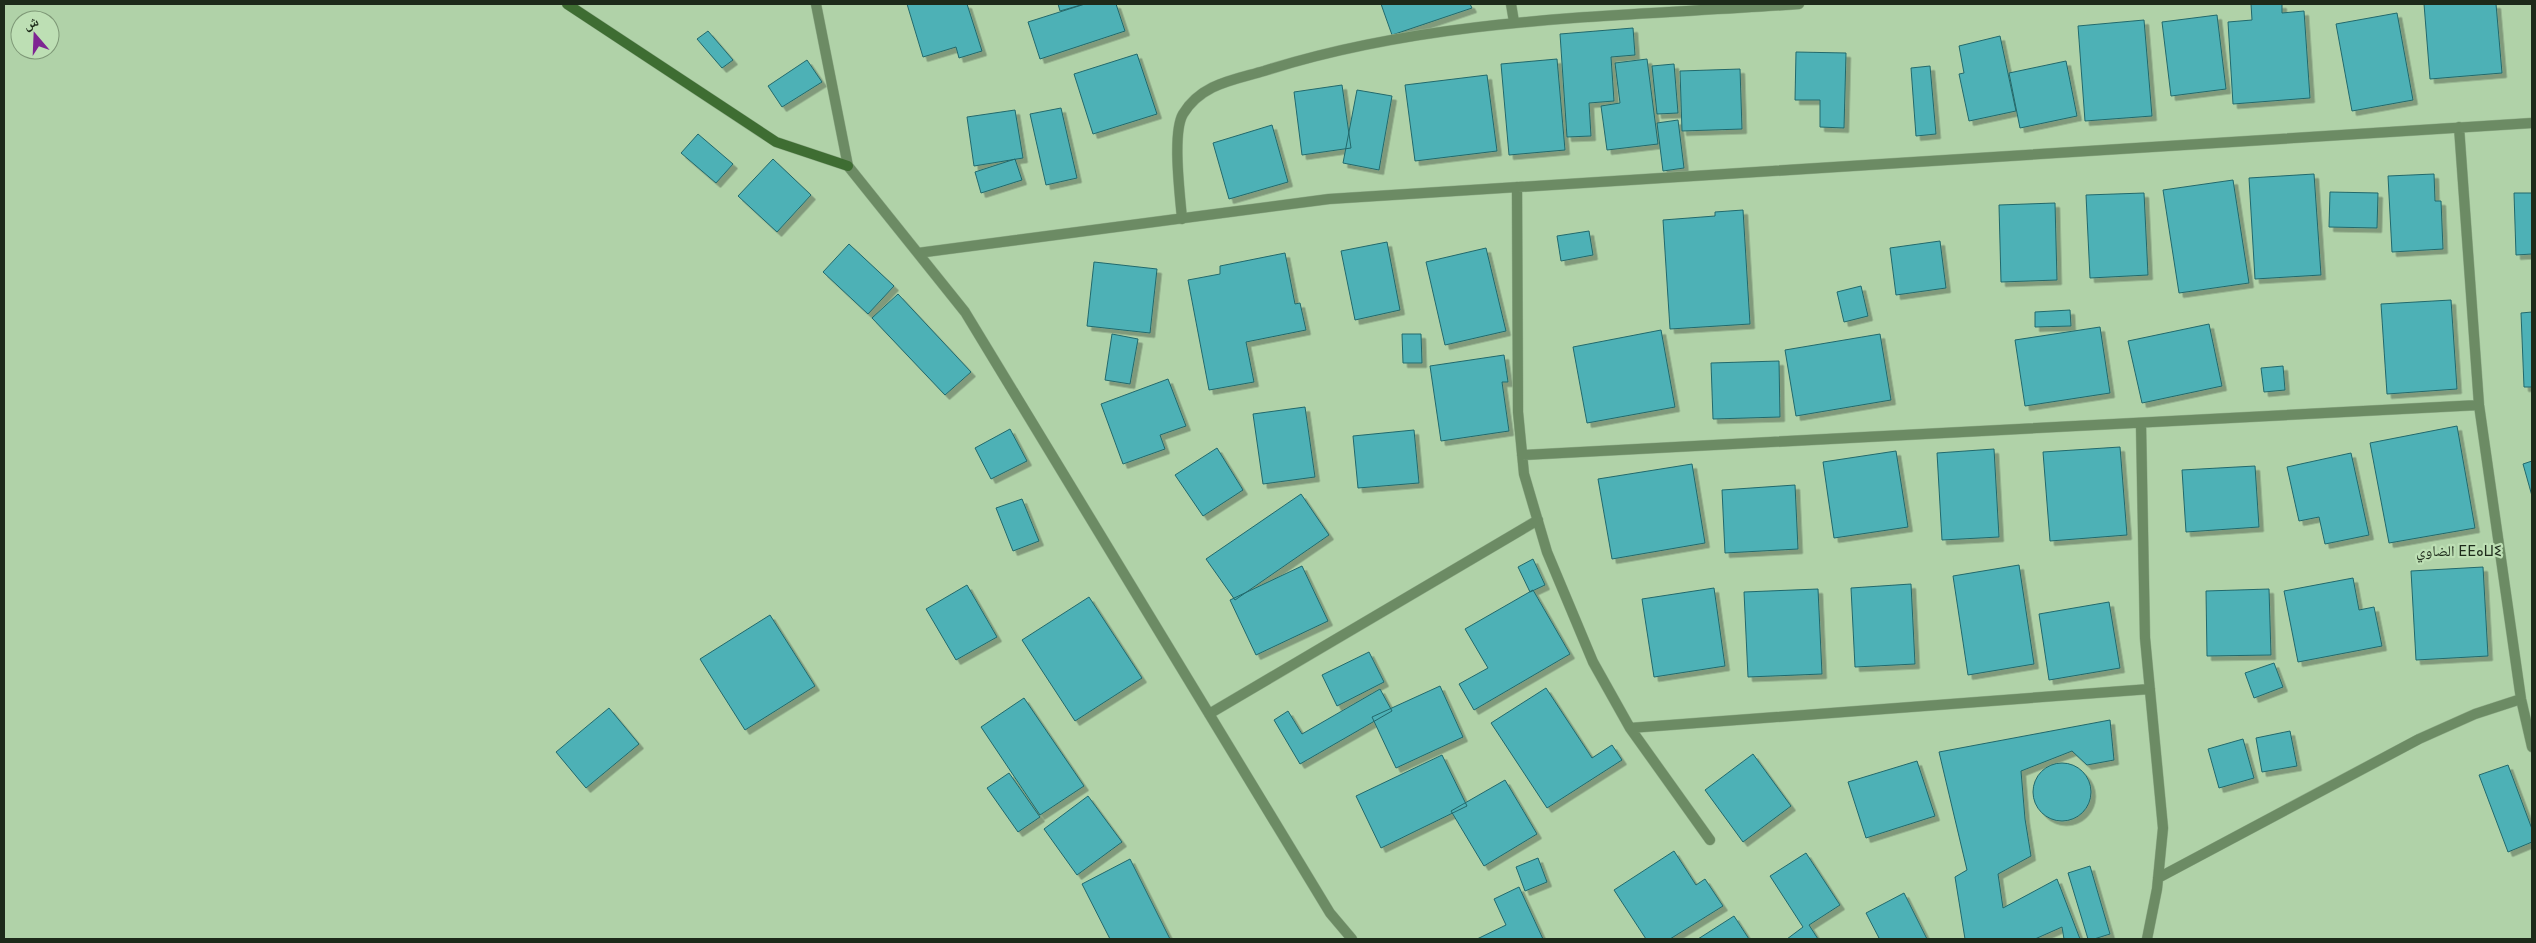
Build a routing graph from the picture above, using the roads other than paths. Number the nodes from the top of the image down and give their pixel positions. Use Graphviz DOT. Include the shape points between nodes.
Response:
graph roads {
  1 [pos="567,4"];
  2 [pos="816,4"];
  3 [pos="1511,4"];
  4 [pos="1799,4"];
  5 [pos="1514,22"];
  6 [pos="2532,124"];
  7 [pos="2459,127"];
  8 [pos="848,166"];
  9 [pos="1517,187"];
  10 [pos="1182,219"];
  11 [pos="918,254"];
  12 [pos="2479,405"];
  13 [pos="2142,424"];
  14 [pos="1522,456"];
  15 [pos="1538,520"];
  16 [pos="2150,689"];
  17 [pos="2521,699"];
  18 [pos="1209,714"];
  19 [pos="1630,728"];
  20 [pos="2532,747"];
  21 [pos="1710,840"];
  22 [pos="2158,878"];
  23 [pos="2144,938"];
  24 [pos="1352,939"];
  1 -- 8 [label="street" via="776,142"];
  2 -- 8 [label="street"];
  3 -- 5 [label="street"];
  4 -- 5 [label="street"];
  5 -- 10 [label="street" via="1407,36 1297,60 1202,92 1182,115 1177,152"];
  6 -- 7 [label="street"];
  7 -- 9 [label="street"];
  7 -- 12 [label="street"];
  8 -- 11 [label="street"];
  9 -- 10 [label="street" via="1329,199"];
  9 -- 14 [label="street" via="1518,412"];
  10 -- 11 [label="street"];
  11 -- 18 [label="street" via="965,312"];
  12 -- 13 [label="street"];
  12 -- 17 [label="street"];
  13 -- 14 [label="street"];
  13 -- 16 [label="street" via="2145,638"];
  14 -- 15 [label="street"];
  15 -- 18 [label="street"];
  15 -- 19 [label="street" via="1547,552 1593,662"];
  16 -- 19 [label="street"];
  16 -- 22 [label="street" via="2163,828"];
  17 -- 20 [label="street"];
  17 -- 22 [label="street" via="2419,738"];
  18 -- 24 [label="street" via="1330,914"];
  19 -- 21 [label="street"];
  22 -- 23 [label="street"];
}
